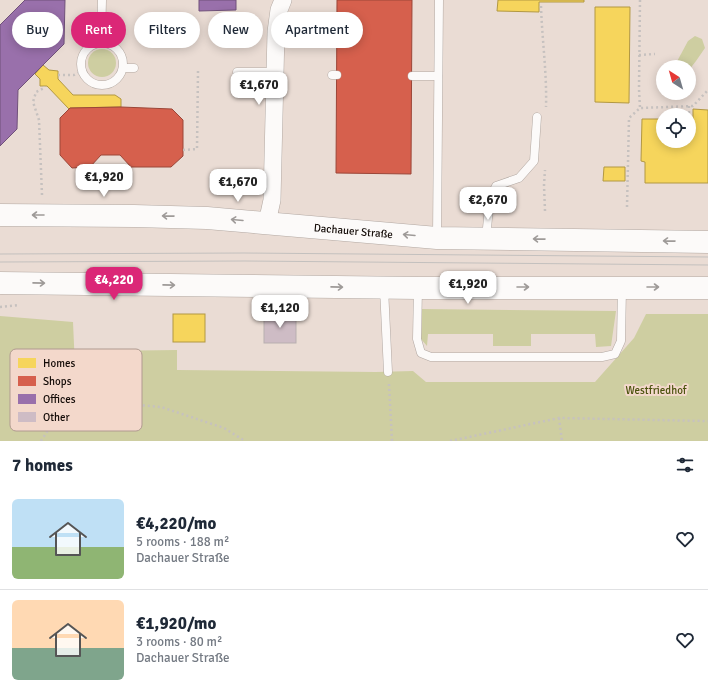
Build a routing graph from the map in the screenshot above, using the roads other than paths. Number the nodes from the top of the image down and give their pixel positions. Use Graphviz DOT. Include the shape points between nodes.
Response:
graph roads {
  1 [pos="102,0"];
  2 [pos="283,0"];
  3 [pos="438,0"];
  4 [pos="102,12"];
  5 [pos="88,48"];
  6 [pos="116,48"];
  7 [pos="123,68"];
  8 [pos="134,68"];
  9 [pos="237,72"];
  10 [pos="274,72"];
  11 [pos="412,76"];
  12 [pos="438,76"];
  13 [pos="537,117"];
  14 [pos="0,215"];
  15 [pos="267,223"];
  16 [pos="437,238"];
  17 [pos="486,238"];
  18 [pos="708,242"];
  19 [pos="0,283"];
  20 [pos="384,287"];
  21 [pos="622,287"];
  22 [pos="418,288"];
  23 [pos="708,288"];
  24 [pos="388,372"];
  1 -- 4 [label="lane"];
  2 -- 10 [label="street" via="276,32"];
  3 -- 12 [label="lane"];
  5 -- 7 [label="lane" via="82,58 82,71 91,81 103,85 110,83 116,80"];
  6 -- 7 [label="lane" via="123,62"];
  7 -- 8 [label="lane"];
  9 -- 10 [label="lane"];
  10 -- 15 [label="street" via="272,200"];
  11 -- 12 [label="lane"];
  12 -- 16 [label="lane"];
  13 -- 17 [label="lane" via="534,161 519,178 496,186 490,198"];
  15 -- 14 [label="main road, Dachauer Straße, one-way" via="183,217"];
  16 -- 15 [label="main road, Dachauer Straße, one-way"];
  16 -- 17 [label="main road, Dachauer Straße"];
  18 -- 17 [label="main road, Dachauer Straße, one-way"];
  19 -- 20 [label="main road, one-way"];
  20 -- 22 [label="main road"];
  20 -- 24 [label="lane"];
  22 -- 21 [label="main road, one-way"];
  21 -- 22 [label="lane" via="621,341 615,354 602,357 431,357 421,352 416,338"];
  21 -- 23 [label="main road, one-way"];
}
